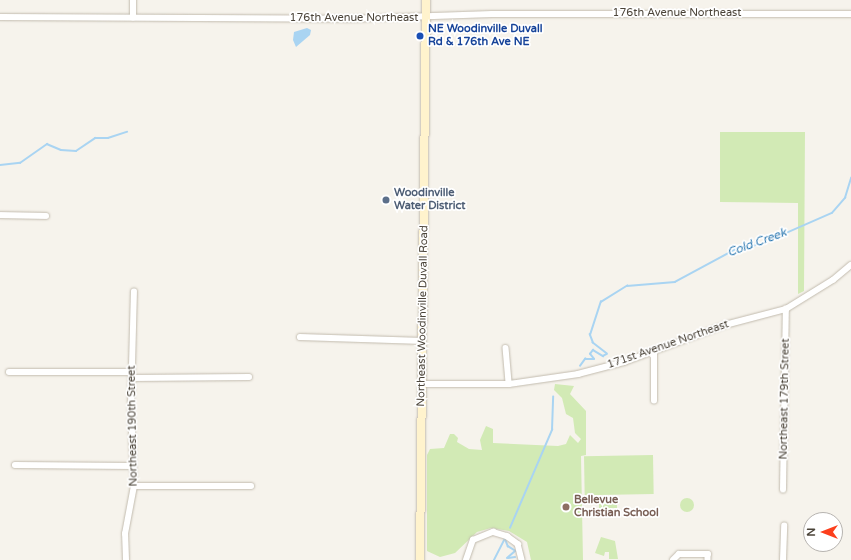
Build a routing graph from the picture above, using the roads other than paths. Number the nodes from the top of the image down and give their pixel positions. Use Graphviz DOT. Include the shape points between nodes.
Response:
graph roads {
  1 [pos="133,0"];
  2 [pos="426,0"];
  3 [pos="851,14"];
  4 [pos="0,17"];
  5 [pos="132,18"];
  6 [pos="426,18"];
  7 [pos="0,215"];
  8 [pos="46,216"];
  9 [pos="851,266"];
  10 [pos="134,292"];
  11 [pos="786,308"];
  12 [pos="300,337"];
  13 [pos="423,341"];
  14 [pos="506,348"];
  15 [pos="654,351"];
  16 [pos="9,372"];
  17 [pos="132,375"];
  18 [pos="249,377"];
  19 [pos="422,384"];
  20 [pos="509,384"];
  21 [pos="654,401"];
  22 [pos="15,466"];
  23 [pos="133,466"];
  24 [pos="134,486"];
  25 [pos="251,486"];
  26 [pos="783,490"];
  27 [pos="784,526"];
  28 [pos="126,560"];
  29 [pos="420,560"];
  30 [pos="466,560"];
  31 [pos="522,560"];
  32 [pos="673,560"];
  33 [pos="708,560"];
  34 [pos="783,560"];
  1 -- 5 [label="street"];
  2 -- 6 [label="main road, Northeast Woodinville Duvall Road"];
  3 -- 6 [label="street, 176th Avenue Northeast" via="492,14"];
  4 -- 5 [label="street, 176th Avenue Northeast"];
  5 -- 6 [label="street, 176th Avenue Northeast"];
  6 -- 13 [label="main road, Northeast Woodinville Duvall Road"];
  7 -- 8 [label="street"];
  9 -- 11 [label="street, 171st Avenue Northeast" via="834,280"];
  10 -- 17 [label="street, Northeast 190th Street"];
  11 -- 15 [label="street, 171st Avenue Northeast" via="725,325"];
  11 -- 26 [label="street, Northeast 179th Street"];
  12 -- 13 [label="street"];
  13 -- 19 [label="main road, Northeast Woodinville Duvall Road"];
  14 -- 20 [label="street"];
  15 -- 20 [label="street, 171st Avenue Northeast" via="578,374"];
  15 -- 21 [label="street"];
  16 -- 17 [label="street"];
  17 -- 18 [label="street"];
  17 -- 23 [label="street, Northeast 190th Street"];
  19 -- 20 [label="street, 171st Avenue Northeast"];
  19 -- 29 [label="main road, Northeast Woodinville Duvall Road"];
  22 -- 23 [label="street"];
  23 -- 24 [label="street, Northeast 190th Street"];
  24 -- 25 [label="street"];
  24 -- 28 [label="street, Northeast 190th Street" via="125,534"];
  27 -- 34 [label="street"];
  30 -- 31 [label="street" via="473,540 493,532 507,536 518,544"];
  32 -- 33 [label="street" via="679,554 708,554"];
}
